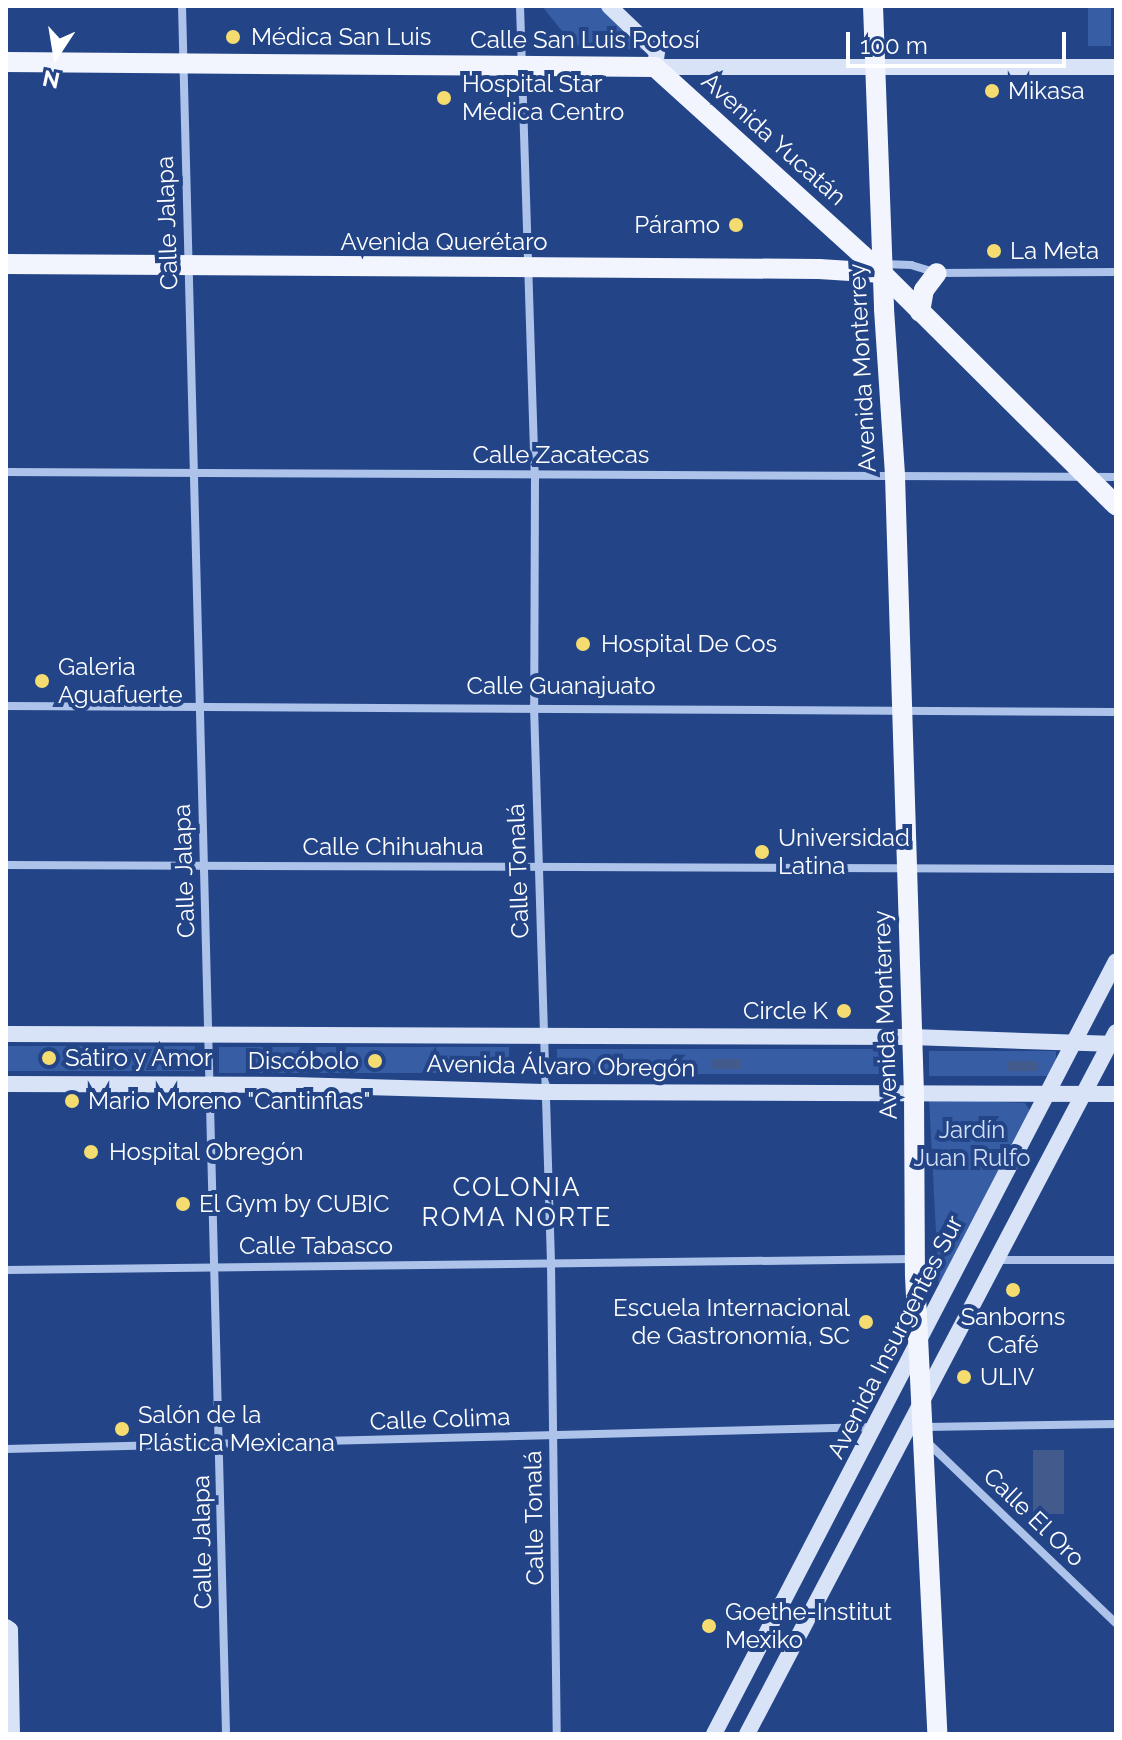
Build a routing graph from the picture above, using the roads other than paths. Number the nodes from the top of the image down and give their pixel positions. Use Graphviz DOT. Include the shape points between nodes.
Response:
graph roads {
  1 [pos="182,6"];
  2 [pos="520,6"];
  3 [pos="609,6"];
  4 [pos="873,6"];
  5 [pos="6,62"];
  6 [pos="183,63"];
  7 [pos="522,66"];
  8 [pos="875,66"];
  9 [pos="655,67"];
  10 [pos="1116,67"];
  11 [pos="880,212"];
  12 [pos="841,235"];
  13 [pos="6,264"];
  14 [pos="188,265"];
  15 [pos="527,269"];
  16 [pos="882,269"];
  17 [pos="1116,272"];
  18 [pos="937,273"];
  19 [pos="920,312"];
  20 [pos="6,472"];
  21 [pos="194,472"];
  22 [pos="535,475"];
  23 [pos="895,476"];
  24 [pos="1086,477"];
  25 [pos="1116,477"];
  26 [pos="1116,505"];
  27 [pos="199,705"];
  28 [pos="6,706"];
  29 [pos="534,706"];
  30 [pos="902,708"];
  31 [pos="1116,712"];
  32 [pos="6,865"];
  33 [pos="204,865"];
  34 [pos="537,868"];
  35 [pos="907,869"];
  36 [pos="1116,869"];
  37 [pos="1116,961"];
  38 [pos="6,1034"];
  39 [pos="208,1034"];
  40 [pos="543,1037"];
  41 [pos="912,1037"];
  42 [pos="1114,1040"];
  43 [pos="1070,1044"];
  44 [pos="6,1084"];
  45 [pos="210,1085"];
  46 [pos="544,1092"];
  47 [pos="914,1093"];
  48 [pos="1085,1094"];
  49 [pos="1116,1094"];
  50 [pos="1047,1095"];
  51 [pos="914,1259"];
  52 [pos="997,1260"];
  53 [pos="1116,1260"];
  54 [pos="551,1264"];
  55 [pos="215,1267"];
  56 [pos="6,1270"];
  57 [pos="919,1344"];
  58 [pos="923,1401"];
  59 [pos="1116,1424"];
  60 [pos="875,1427"];
  61 [pos="924,1434"];
  62 [pos="552,1436"];
  63 [pos="220,1445"];
  64 [pos="6,1449"];
  65 [pos="1116,1623"];
  66 [pos="6,1627"];
  67 [pos="12,1734"];
  68 [pos="226,1734"];
  69 [pos="557,1734"];
  70 [pos="714,1734"];
  71 [pos="747,1734"];
  72 [pos="937,1734"];
  1 -- 6 [label="street, Calle Jalapa"];
  2 -- 7 [label="street, Calle Tonalá"];
  3 -- 9 [label="main road, Avenida Yucatán" via="657,52"];
  4 -- 8 [label="main road, Avenida Monterrey"];
  5 -- 6 [label="main road, Calle San Luis Potosí"];
  6 -- 7 [label="main road, Calle San Luis Potosí"];
  6 -- 14 [label="street, Calle Jalapa"];
  7 -- 9 [label="main road, Calle San Luis Potosí"];
  7 -- 15 [label="street, Calle Tonalá"];
  8 -- 9 [label="main road, Calle San Luis Potosí"];
  8 -- 10 [label="main road, Calle San Luis Potosí"];
  8 -- 11 [label="main road, Avenida Monterrey"];
  9 -- 12 [label="main road, Avenida Yucatán"];
  11 -- 12 [label="main road" via="860,231"];
  11 -- 16 [label="main road, Avenida Monterrey"];
  12 -- 16 [label="main road, Avenida Yucatán"];
  13 -- 14 [label="main road, Avenida Querétaro"];
  14 -- 15 [label="main road, Avenida Querétaro"];
  14 -- 21 [label="street, Calle Jalapa"];
  15 -- 16 [label="main road, Avenida Querétaro"];
  15 -- 22 [label="street, Calle Tonalá"];
  16 -- 18 [label="street, Avenida Querétaro" via="911,265"];
  16 -- 19 [label="main road, Avenida Yucatán"];
  16 -- 23 [label="main road, Avenida Monterrey"];
  17 -- 18 [label="street, Avenida Querétaro"];
  18 -- 19 [label="main road" via="924,290"];
  19 -- 24 [label="main road"];
  20 -- 21 [label="street, Calle Zacatecas"];
  21 -- 22 [label="street, Calle Zacatecas"];
  21 -- 27 [label="street, Calle Jalapa"];
  22 -- 23 [label="street, Calle Zacatecas"];
  22 -- 29 [label="street, Calle Tonalá"];
  23 -- 24 [label="street, Calle Zacatecas"];
  23 -- 30 [label="main road, Avenida Monterrey"];
  24 -- 25 [label="street, Calle Zacatecas"];
  24 -- 26 [label="main road"];
  27 -- 28 [label="street, Calle Guanajuato"];
  27 -- 29 [label="street, Calle Guanajuato"];
  27 -- 33 [label="street, Calle Jalapa"];
  29 -- 30 [label="street, Calle Guanajuato"];
  29 -- 34 [label="street, Calle Tonalá"];
  30 -- 31 [label="street, Calle Guanajuato"];
  30 -- 35 [label="main road, Avenida Monterrey"];
  32 -- 33 [label="street, Calle Chihuahua"];
  33 -- 34 [label="street, Calle Chihuahua"];
  33 -- 39 [label="street, Calle Jalapa"];
  34 -- 35 [label="street, Calle Chihuahua"];
  34 -- 40 [label="street, Calle Tonalá"];
  35 -- 36 [label="street, Calle Chihuahua"];
  35 -- 41 [label="main road, Avenida Monterrey"];
  37 -- 43 [label="main road, Avenida Insurgentes Sur"];
  38 -- 39 [label="main road, Avenida Álvaro Obregón"];
  39 -- 40 [label="main road, Avenida Álvaro Obregón"];
  39 -- 45 [label="street, Calle Jalapa"];
  40 -- 41 [label="main road, Avenida Álvaro Obregón"];
  40 -- 46 [label="street, Calle Tonalá"];
  41 -- 43 [label="main road, Avenida Álvaro Obregón"];
  41 -- 47 [label="main road, Avenida Monterrey"];
  42 -- 43 [label="main road"];
  42 -- 48 [label="main road"];
  43 -- 50 [label="main road, Avenida Insurgentes Sur"];
  44 -- 45 [label="main road, Avenida Álvaro Obregón"];
  45 -- 46 [label="main road, Avenida Álvaro Obregón"];
  45 -- 55 [label="street, Calle Jalapa"];
  46 -- 47 [label="main road, Avenida Álvaro Obregón"];
  46 -- 54 [label="street, Calle Tonalá"];
  47 -- 50 [label="main road, Avenida Álvaro Obregón"];
  47 -- 51 [label="main road, Avenida Monterrey"];
  48 -- 49 [label="main road, Avenida Álvaro Obregón"];
  48 -- 50 [label="main road, Avenida Álvaro Obregón"];
  48 -- 52 [label="main road"];
  50 -- 57 [label="main road, Avenida Insurgentes Sur"];
  51 -- 54 [label="street, Calle Tabasco"];
  51 -- 57 [label="main road, Avenida Monterrey"];
  52 -- 53 [label="street"];
  52 -- 58 [label="main road"];
  54 -- 55 [label="street, Calle Tabasco"];
  54 -- 62 [label="street, Calle Tonalá"];
  55 -- 56 [label="street, Calle Tabasco"];
  55 -- 63 [label="street, Calle Jalapa"];
  57 -- 58 [label="main road, Avenida Monterrey"];
  57 -- 60 [label="main road, Avenida Insurgentes Sur"];
  58 -- 61 [label="main road, Avenida Monterrey"];
  58 -- 71 [label="main road"];
  59 -- 61 [label="street"];
  60 -- 62 [label="street, Calle Colima"];
  60 -- 70 [label="main road, Avenida Insurgentes Sur"];
  61 -- 65 [label="street, Calle El Oro"];
  61 -- 72 [label="main road, Avenida Monterrey"];
  62 -- 63 [label="street, Calle Colima"];
  62 -- 69 [label="street, Calle Tonalá"];
  63 -- 64 [label="street, Calle Colima"];
  63 -- 68 [label="street, Calle Jalapa"];
  66 -- 67 [label="main road"];
}
